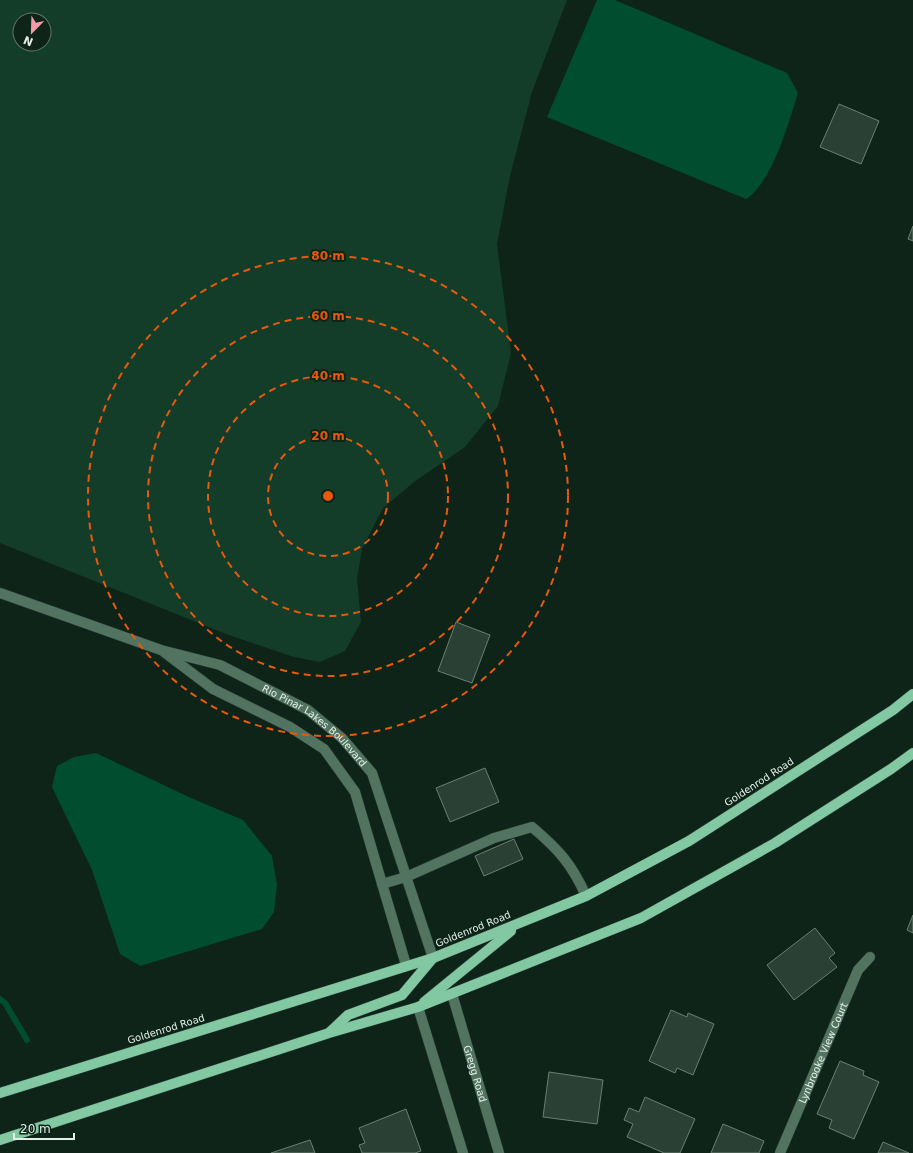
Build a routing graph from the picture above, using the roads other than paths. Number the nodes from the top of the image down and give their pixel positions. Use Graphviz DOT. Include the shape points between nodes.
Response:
graph roads {
  1 [pos="0,593"];
  2 [pos="161,650"];
  3 [pos="913,694"];
  4 [pos="913,753"];
  5 [pos="406,877"];
  6 [pos="382,884"];
  7 [pos="586,896"];
  8 [pos="518,924"];
  9 [pos="870,957"];
  10 [pos="433,958"];
  11 [pos="406,965"];
  12 [pos="452,994"];
  13 [pos="418,1007"];
  14 [pos="329,1033"];
  15 [pos="0,1093"];
  16 [pos="0,1140"];
  17 [pos="463,1153"];
  18 [pos="499,1153"];
  19 [pos="780,1153"];
  1 -- 2 [label="street, Rio Pinar Lakes Boulevard"];
  2 -- 5 [label="street, Rio Pinar Lakes Boulevard" via="220,664 308,710 342,738 372,772"];
  2 -- 6 [label="street, Rio Pinar Lakes Boulevard" via="213,689 290,727 324,749 355,792"];
  3 -- 7 [label="main road, Goldenrod Road" via="893,710 689,841"];
  4 -- 12 [label="main road" via="775,843 641,918"];
  5 -- 6 [label="street"];
  5 -- 7 [label="street" via="494,838 532,827 556,848 578,878"];
  5 -- 10 [label="street, Rio Pinar Lakes Boulevard"];
  6 -- 11 [label="street, Rio Pinar Lakes Boulevard"];
  7 -- 8 [label="main road, Goldenrod Road"];
  8 -- 10 [label="main road, Goldenrod Road"];
  8 -- 13 [label="main road"];
  9 -- 19 [label="street, Lynbrooke View Court" via="858,970"];
  10 -- 11 [label="main road, Goldenrod Road"];
  10 -- 14 [label="main road" via="402,995 348,1015"];
  11 -- 15 [label="main road, Goldenrod Road"];
  12 -- 13 [label="main road"];
  12 -- 18 [label="street, Gregg Road"];
  13 -- 14 [label="main road"];
  13 -- 17 [label="street"];
  14 -- 16 [label="main road"];
}
